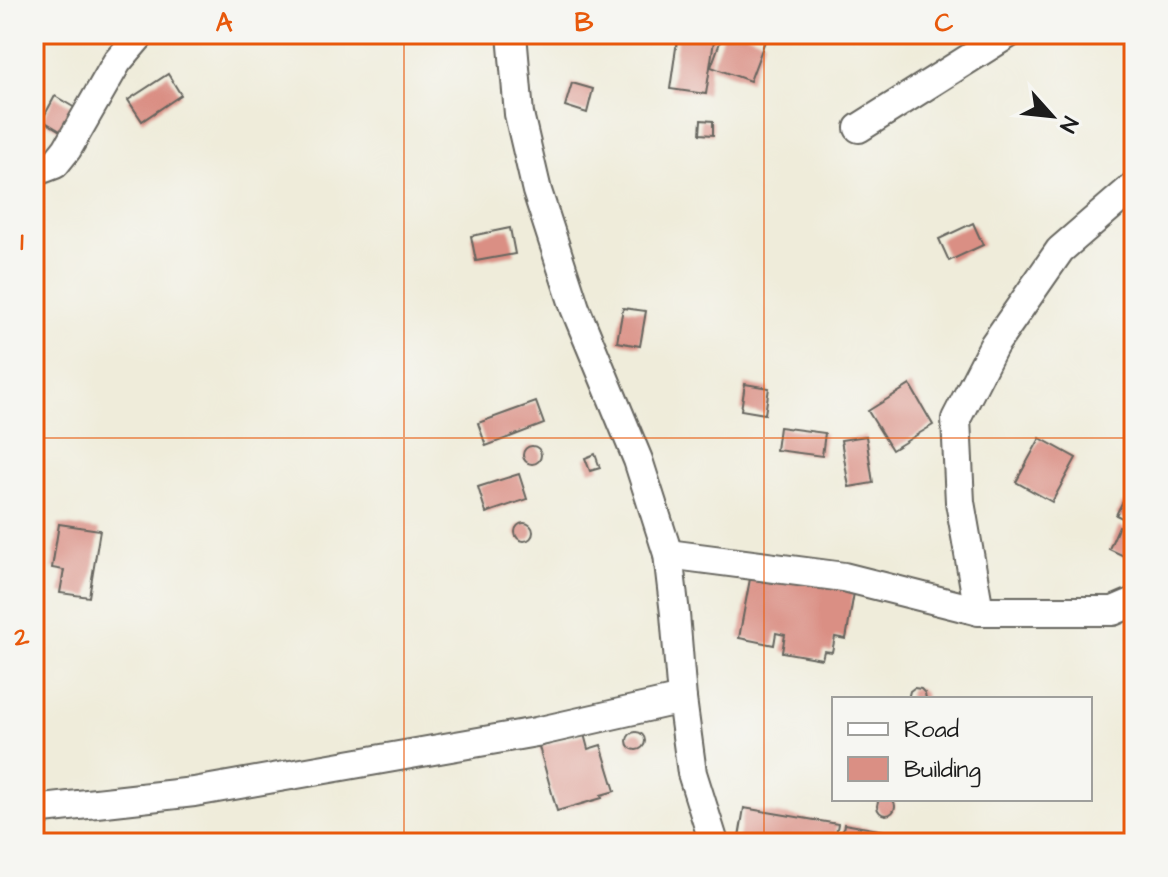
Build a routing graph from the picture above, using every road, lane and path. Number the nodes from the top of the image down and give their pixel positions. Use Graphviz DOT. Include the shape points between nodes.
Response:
graph roads {
  1 [pos="141,34"];
  2 [pos="512,34"];
  3 [pos="1008,34"];
  4 [pos="859,128"];
  5 [pos="34,172"];
  6 [pos="1134,186"];
  7 [pos="668,554"];
  8 [pos="1134,602"];
  9 [pos="979,611"];
  10 [pos="682,699"];
  11 [pos="34,810"];
  12 [pos="714,843"];
  1 -- 5 [label="street" via="117,62 67,149 55,164"];
  2 -- 7 [label="street" via="519,114 537,191"];
  3 -- 4 [label="street"];
  6 -- 9 [label="street" via="1060,250 994,345 956,419 960,502"];
  7 -- 9 [label="street" via="844,577"];
  7 -- 10 [label="street"];
  8 -- 9 [label="street" via="1113,611"];
  10 -- 11 [label="street" via="536,732 194,792"];
  10 -- 12 [label="street" via="692,773"];
}
